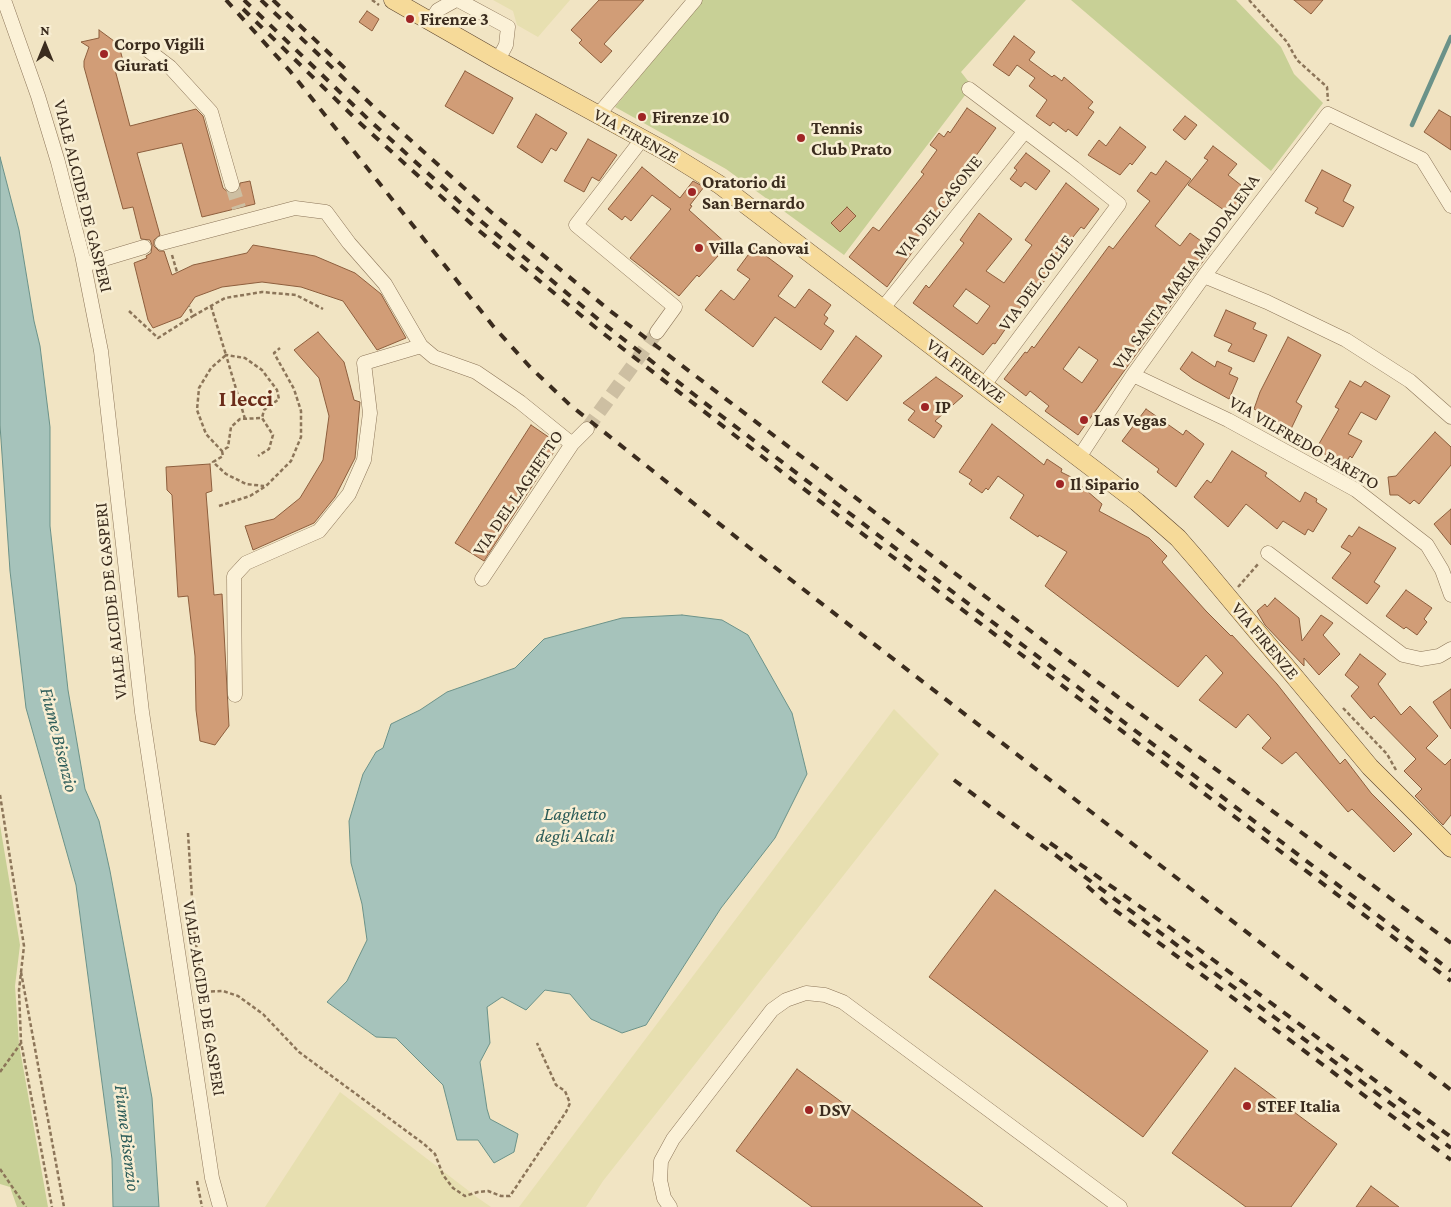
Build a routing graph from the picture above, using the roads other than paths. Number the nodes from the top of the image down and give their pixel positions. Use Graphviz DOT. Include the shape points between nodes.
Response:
graph roads {
  1 [pos="4,0"];
  2 [pos="393,0"];
  3 [pos="457,0"];
  4 [pos="695,0"];
  5 [pos="430,22"];
  6 [pos="145,48"];
  7 [pos="498,60"];
  8 [pos="969,89"];
  9 [pos="598,114"];
  10 [pos="1025,131"];
  11 [pos="643,138"];
  12 [pos="232,186"];
  13 [pos="1451,206"];
  14 [pos="165,242"];
  15 [pos="144,247"];
  16 [pos="84,265"];
  17 [pos="1204,276"];
  18 [pos="883,308"];
  19 [pos="657,332"];
  20 [pos="421,346"];
  21 [pos="1133,375"];
  22 [pos="984,385"];
  23 [pos="1451,417"];
  24 [pos="587,429"];
  25 [pos="572,444"];
  26 [pos="1080,456"];
  27 [pos="1268,553"];
  28 [pos="482,579"];
  29 [pos="1451,594"];
  30 [pos="1451,649"];
  31 [pos="235,695"];
  32 [pos="1451,848"];
  33 [pos="220,1207"];
  34 [pos="670,1207"];
  35 [pos="1120,1207"];
  1 -- 16 [label="street, VIALE ALCIDE DE GASPERI" via="52,143"];
  2 -- 5 [label="main road, VIA FIRENZE"];
  3 -- 5 [label="street" via="438,10"];
  3 -- 7 [label="street" via="508,27 506,45"];
  4 -- 9 [label="street"];
  5 -- 7 [label="main road, VIA FIRENZE"];
  6 -- 12 [label="street" via="170,67 212,112"];
  7 -- 9 [label="main road, VIA FIRENZE"];
  8 -- 10 [label="street"];
  9 -- 11 [label="main road, VIA FIRENZE"];
  10 -- 18 [label="street, VIA DEL CASONE"];
  10 -- 22 [label="street, VIA DEL COLLE" via="1119,204"];
  11 -- 18 [label="main road, VIA FIRENZE" via="720,185"];
  11 -- 19 [label="street" via="576,225 675,307"];
  13 -- 17 [label="street, VIA SANTA MARIA MADDALENA" via="1422,159 1328,114"];
  14 -- 20 [label="street" via="241,215 296,208 326,212 385,284"];
  15 -- 16 [label="street"];
  16 -- 33 [label="street, VIALE ALCIDE DE GASPERI" via="100,351 142,712 212,1178"];
  17 -- 21 [label="street, VIA SANTA MARIA MADDALENA"];
  17 -- 23 [label="street" via="1346,340 1410,381"];
  18 -- 22 [label="main road, VIA FIRENZE"];
  20 -- 25 [label="street" via="434,357 476,372"];
  20 -- 31 [label="street" via="364,363 370,413 364,460 349,494 319,531 246,563 234,576"];
  21 -- 26 [label="street, VIA SANTA MARIA MADDALENA"];
  21 -- 29 [label="street, VIA VILFREDO PARETO" via="1228,420 1356,490 1427,545"];
  22 -- 26 [label="main road, VIA FIRENZE"];
  24 -- 25 [label="street, VIA DEL LAGHETTO"];
  25 -- 28 [label="street, VIA DEL LAGHETTO"];
  26 -- 32 [label="main road, VIA FIRENZE" via="1178,538 1370,767"];
  27 -- 30 [label="street" via="1404,655 1421,659 1439,656"];
  34 -- 35 [label="street" via="664,1198 660,1180 661,1161 672,1139 772,1010 786,1000 806,994 825,995 842,1002"];
}
